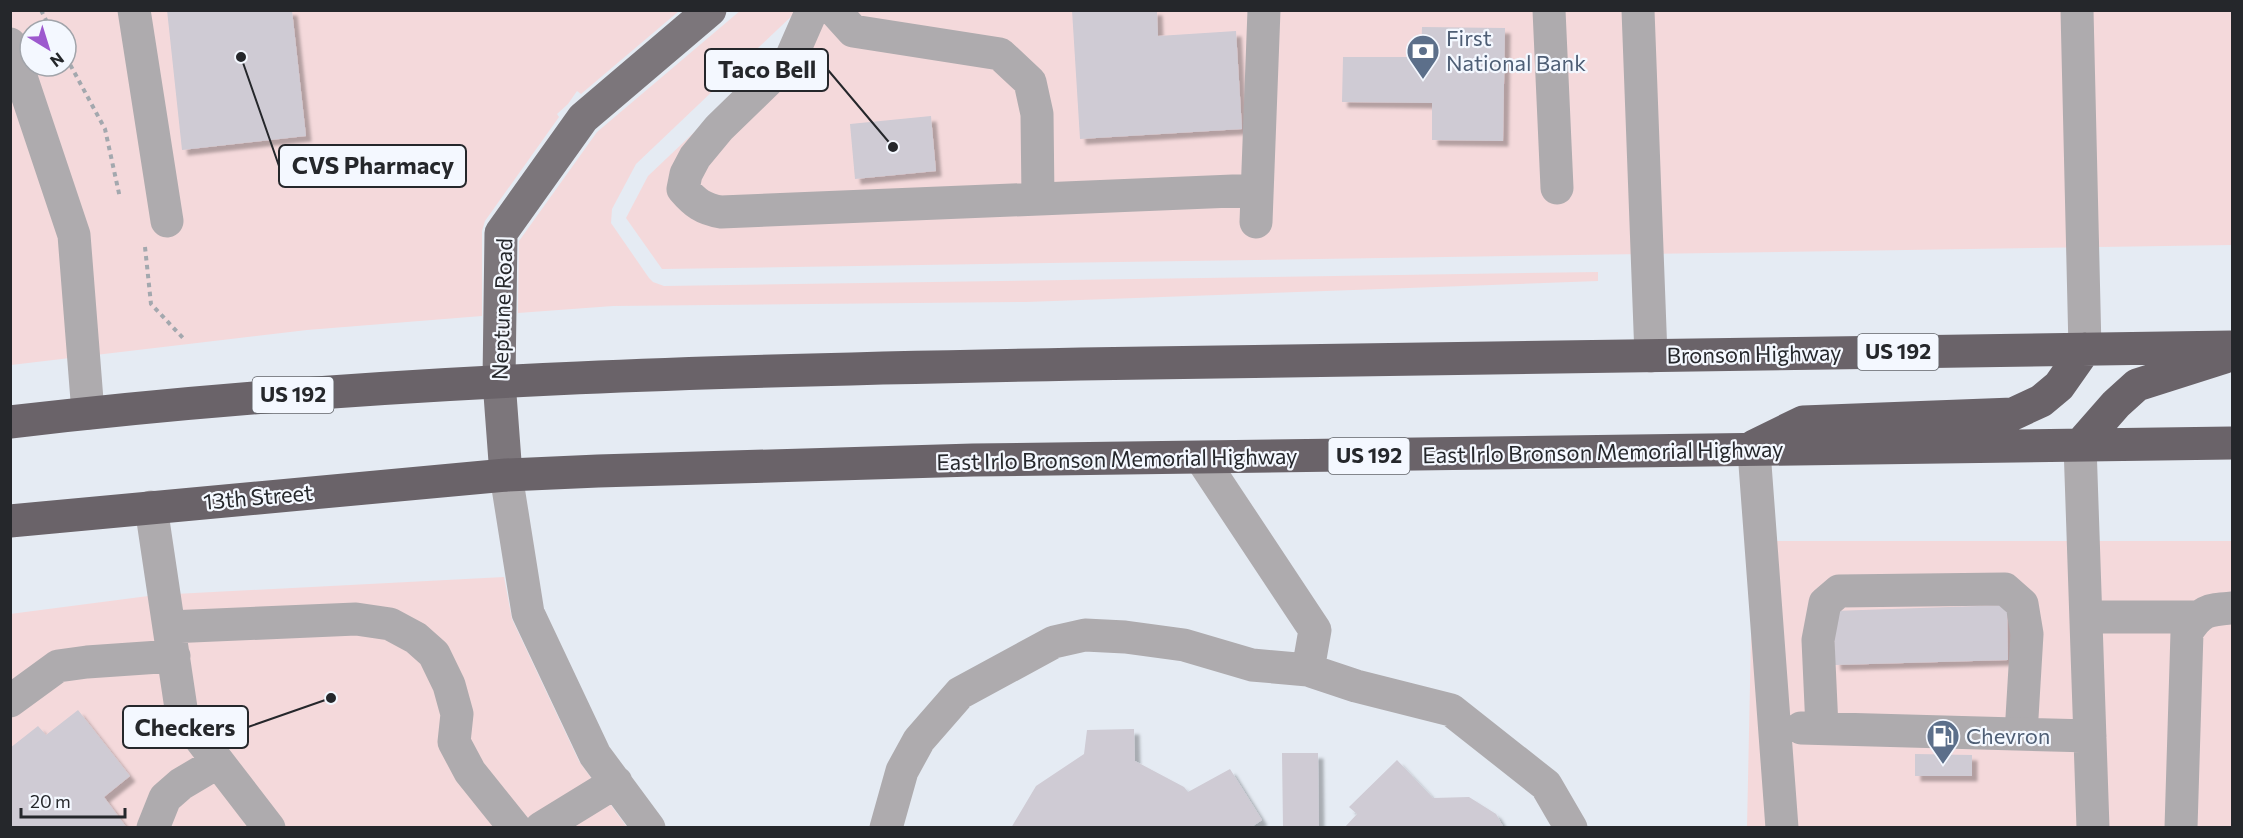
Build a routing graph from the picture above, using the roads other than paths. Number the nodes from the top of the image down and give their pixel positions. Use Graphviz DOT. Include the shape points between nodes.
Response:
graph roads {
  1 [pos="134,10"];
  2 [pos="710,10"];
  3 [pos="812,10"];
  4 [pos="834,10"];
  5 [pos="1264,10"];
  6 [pos="1549,10"];
  7 [pos="1638,10"];
  8 [pos="2077,10"];
  9 [pos="12,52"];
  10 [pos="1557,188"];
  11 [pos="1038,199"];
  12 [pos="168,221"];
  13 [pos="2232,347"];
  14 [pos="2085,349"];
  15 [pos="2232,355"];
  16 [pos="1651,356"];
  17 [pos="499,381"];
  18 [pos="88,413"];
  19 [pos="10,422"];
  20 [pos="2232,443"];
  21 [pos="2079,445"];
  22 [pos="1749,451"];
  23 [pos="1201,458"];
  24 [pos="506,475"];
  25 [pos="151,507"];
  26 [pos="10,521"];
  27 [pos="2232,608"];
  28 [pos="2086,617"];
  29 [pos="2196,617"];
  30 [pos="172,642"];
  31 [pos="1308,670"];
  32 [pos="10,701"];
  33 [pos="1774,727"];
  34 [pos="1822,728"];
  35 [pos="2021,734"];
  36 [pos="2090,736"];
  37 [pos="219,762"];
  38 [pos="615,783"];
  39 [pos="153,828"];
  40 [pos="269,828"];
  41 [pos="515,828"];
  42 [pos="542,828"];
  43 [pos="648,828"];
  44 [pos="886,828"];
  45 [pos="1571,828"];
  46 [pos="1782,828"];
  47 [pos="2093,828"];
  48 [pos="2181,828"];
  1 -- 12 [label="street"];
  2 -- 17 [label="main road, Neptune Road" via="583,118 501,233"];
  3 -- 11 [label="street" via="791,58 695,157 683,189 694,202 721,212"];
  4 -- 11 [label="street" via="853,31 1000,54 1030,82 1037,114"];
  5 -- 11 [label="street" via="1256,206"];
  6 -- 10 [label="street"];
  7 -- 16 [label="street"];
  8 -- 14 [label="street"];
  9 -- 18 [label="street" via="74,236"];
  13 -- 14 [label="highway, Bronson Highway / US 192"];
  14 -- 16 [label="highway, Bronson Highway / US 192"];
  14 -- 22 [label="highway" via="2059,386 2041,401 2013,414 1803,422"];
  15 -- 21 [label="highway" via="2137,385"];
  16 -- 17 [label="highway, Bronson Highway / US 192" via="811,369"];
  17 -- 18 [label="highway, US 192"];
  17 -- 24 [label="main road, Neptune Road"];
  18 -- 19 [label="highway, US 192"];
  20 -- 21 [label="highway, East Irlo Bronson Memorial Highway / US 192"];
  21 -- 22 [label="highway, East Irlo Bronson Memorial Highway / US 192"];
  21 -- 28 [label="street"];
  22 -- 23 [label="highway, East Irlo Bronson Memorial Highway / US 192"];
  22 -- 33 [label="street"];
  23 -- 24 [label="highway, East Irlo Bronson Memorial Highway / US 192" via="973,460"];
  23 -- 31 [label="street" via="1315,630"];
  24 -- 25 [label="highway, 13th Street / US 192"];
  24 -- 38 [label="street" via="528,613 595,755"];
  25 -- 26 [label="highway, 13th Street / US 192"];
  25 -- 30 [label="street"];
  27 -- 29 [label="street" via="2209,610"];
  28 -- 29 [label="street"];
  28 -- 36 [label="street"];
  29 -- 48 [label="street" via="2187,632"];
  30 -- 32 [label="street" via="58,666"];
  30 -- 37 [label="street" via="183,715"];
  30 -- 41 [label="street" via="356,619 390,624 416,638 434,654 449,685 458,714 454,742 459,752 470,772"];
  31 -- 44 [label="street" via="1252,665 1184,645 1149,640 1085,635 1054,642 960,693 919,740 903,771"];
  31 -- 45 [label="street" via="1450,710 1546,785"];
  33 -- 34 [label="street"];
  33 -- 46 [label="street"];
  34 -- 35 [label="street"];
  34 -- 35 [label="street" via="1818,640 1825,603 1839,591 2005,589 2022,604 2027,634"];
  35 -- 36 [label="street"];
  36 -- 47 [label="street"];
  37 -- 39 [label="street" via="165,798"];
  37 -- 40 [label="street"];
  38 -- 42 [label="street"];
  38 -- 43 [label="street"];
}
